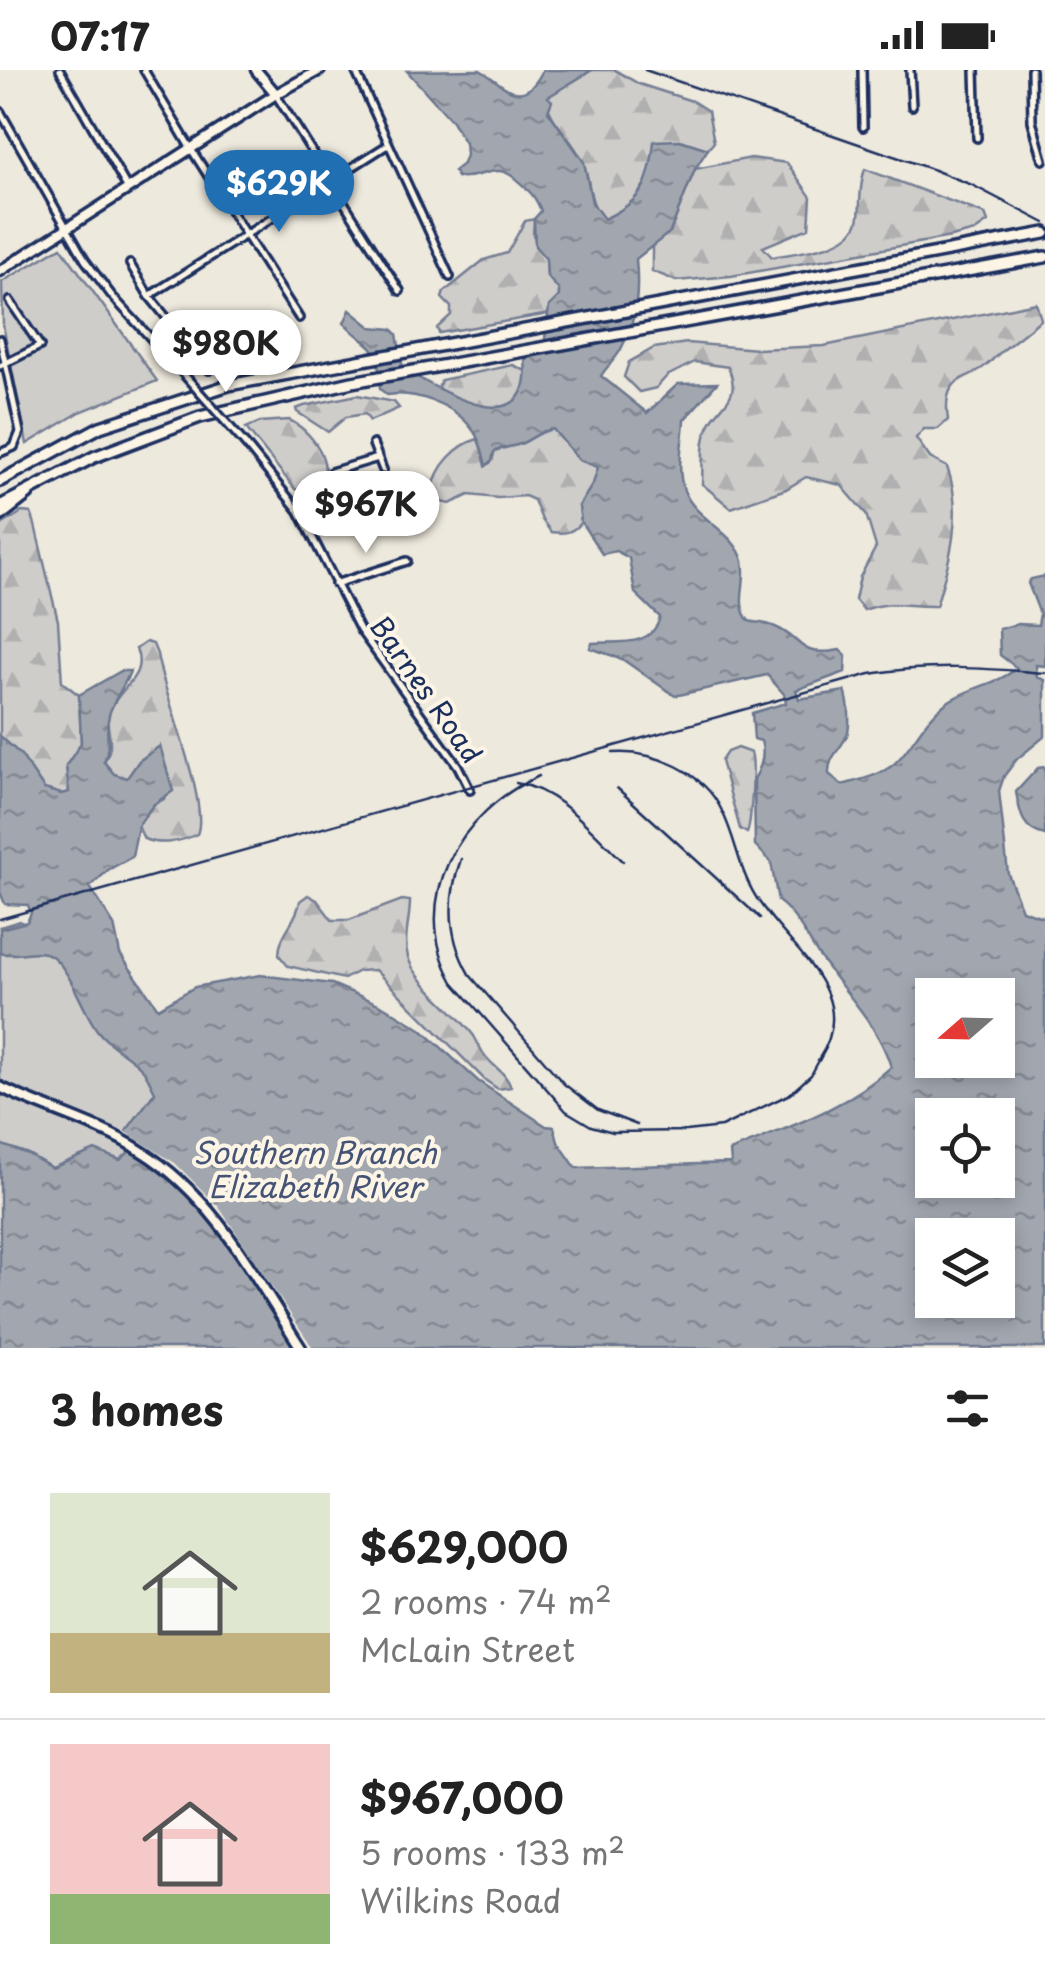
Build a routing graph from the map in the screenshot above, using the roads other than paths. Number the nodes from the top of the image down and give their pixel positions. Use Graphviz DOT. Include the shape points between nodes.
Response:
graph roads {
  1 [pos="60,70"];
  2 [pos="144,70"];
  3 [pos="256,70"];
  4 [pos="320,70"];
  5 [pos="355,70"];
  6 [pos="862,70"];
  7 [pos="910,70"];
  8 [pos="976,70"];
  9 [pos="1031,70"];
  10 [pos="276,94"];
  11 [pos="912,106"];
  12 [pos="0,111"];
  13 [pos="863,126"];
  14 [pos="977,138"];
  15 [pos="390,144"];
  16 [pos="190,149"];
  17 [pos="1044,160"];
  18 [pos="331,180"];
  19 [pos="128,189"];
  20 [pos="66,230"];
  21 [pos="1045,233"];
  22 [pos="246,236"];
  23 [pos="1045,257"];
  24 [pos="130,264"];
  25 [pos="1,267"];
  26 [pos="450,277"];
  27 [pos="400,292"];
  28 [pos="149,296"];
  29 [pos="10,302"];
  30 [pos="300,318"];
  31 [pos="0,339"];
  32 [pos="3,365"];
  33 [pos="208,370"];
  34 [pos="373,444"];
  35 [pos="0,453"];
  36 [pos="378,458"];
  37 [pos="383,470"];
  38 [pos="46,480"];
  39 [pos="0,481"];
  40 [pos="0,506"];
  41 [pos="299,511"];
  42 [pos="0,516"];
  43 [pos="407,561"];
  44 [pos="335,584"];
  45 [pos="470,790"];
  46 [pos="0,1087"];
  47 [pos="301,1348"];
  1 -- 19 [label="street"];
  2 -- 16 [label="street"];
  3 -- 10 [label="main road"];
  4 -- 10 [label="main road"];
  5 -- 15 [label="street"];
  6 -- 13 [label="street"];
  7 -- 11 [label="street"];
  8 -- 14 [label="street"];
  9 -- 17 [label="street" via="1032,121"];
  10 -- 16 [label="main road"];
  10 -- 18 [label="street"];
  12 -- 20 [label="street, Barnes Road"];
  15 -- 18 [label="street"];
  15 -- 26 [label="street"];
  16 -- 19 [label="main road"];
  16 -- 22 [label="street"];
  18 -- 22 [label="street"];
  18 -- 27 [label="street"];
  19 -- 20 [label="main road"];
  20 -- 25 [label="main road"];
  20 -- 41 [label="street, Barnes Road, bridge" via="98,278"];
  21 -- 39 [label="highway" via="228,385 137,412"];
  22 -- 28 [label="street"];
  22 -- 30 [label="street"];
  23 -- 38 [label="highway" via="352,382 200,417"];
  24 -- 28 [label="street"];
  28 -- 33 [label="street"];
  29 -- 32 [label="street" via="40,346"];
  31 -- 32 [label="street"];
  32 -- 35 [label="street" via="19,441"];
  34 -- 36 [label="street"];
  36 -- 37 [label="street"];
  36 -- 41 [label="street" via="331,472"];
  38 -- 40 [label="highway"];
  38 -- 42 [label="highway"];
  41 -- 44 [label="street, Barnes Road"];
  43 -- 44 [label="street"];
  44 -- 45 [label="street, Barnes Road"];
  46 -- 47 [label="main road" via="129,1144 184,1184 220,1223"];
}
